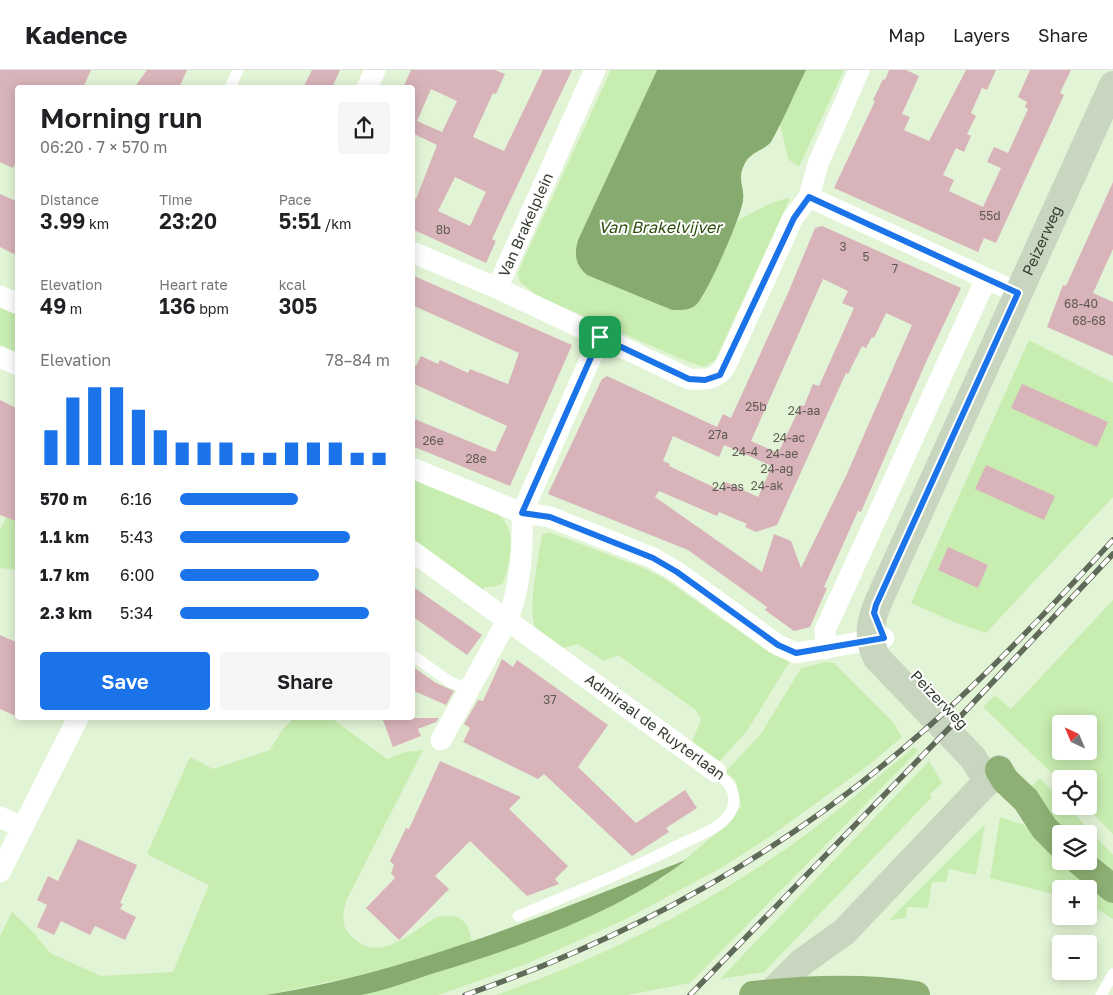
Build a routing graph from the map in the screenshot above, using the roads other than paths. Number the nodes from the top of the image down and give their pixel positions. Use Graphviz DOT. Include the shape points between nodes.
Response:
graph roads {
  1 [pos="238,70"];
  2 [pos="375,70"];
  3 [pos="595,70"];
  4 [pos="859,70"];
  5 [pos="231,85"];
  6 [pos="368,85"];
  7 [pos="1113,85"];
  8 [pos="809,197"];
  9 [pos="415,253"];
  10 [pos="986,279"];
  11 [pos="498,288"];
  12 [pos="1018,293"];
  13 [pos="0,296"];
  14 [pos="15,303"];
  15 [pos="600,337"];
  16 [pos="0,357"];
  17 [pos="15,364"];
  18 [pos="415,469"];
  19 [pos="522,513"];
  20 [pos="415,557"];
  21 [pos="508,619"];
  22 [pos="877,640"];
  23 [pos="826,649"];
  24 [pos="415,657"];
  25 [pos="468,689"];
  26 [pos="77,720"];
  27 [pos="441,740"];
  28 [pos="716,772"];
  29 [pos="993,776"];
  30 [pos="0,817"];
  31 [pos="23,828"];
  32 [pos="1052,835"];
  33 [pos="2,863"];
  34 [pos="1090,870"];
  35 [pos="1113,889"];
  36 [pos="518,916"];
  37 [pos="844,932"];
  38 [pos="1113,974"];
  39 [pos="753,995"];
  40 [pos="769,995"];
  41 [pos="797,995"];
  42 [pos="916,995"];
  43 [pos="1101,995"];
  1 -- 5 [label="lane"];
  2 -- 6 [label="street"];
  3 -- 11 [label="street, Van Brakelplein"];
  4 -- 8 [label="street, Van Brakelplein" via="818,164"];
  7 -- 12 [label="main road, Peizerweg"];
  8 -- 10 [label="street"];
  8 -- 15 [label="street, Van Brakelplein" via="794,218 720,375 705,380 689,379"];
  9 -- 11 [label="street"];
  10 -- 12 [label="street"];
  10 -- 23 [label="street" via="825,630"];
  11 -- 15 [label="street, Van Brakelplein"];
  12 -- 22 [label="main road, Peizerweg" via="874,613"];
  13 -- 14 [label="street"];
  15 -- 19 [label="street"];
  16 -- 17 [label="street"];
  18 -- 19 [label="street"];
  19 -- 21 [label="street" via="523,542 516,598"];
  19 -- 23 [label="street" via="550,517 653,558 789,650 796,653"];
  20 -- 21 [label="street, Admiraal de Ruyterlaan"];
  21 -- 25 [label="street"];
  21 -- 28 [label="street, Admiraal de Ruyterlaan"];
  22 -- 23 [label="street"];
  22 -- 29 [label="main road, Peizerweg" via="877,658"];
  24 -- 25 [label="lane" via="450,682"];
  25 -- 27 [label="street"];
  26 -- 31 [label="street"];
  28 -- 36 [label="lane, Admiraal de Ruyterlaan" via="729,782 734,802 730,814 717,826 639,866"];
  29 -- 32 [label="highway" via="994,792 1015,813"];
  29 -- 37 [label="main road"];
  30 -- 31 [label="street"];
  31 -- 33 [label="street"];
  34 -- 35 [label="highway"];
  37 -- 40 [label="main road" via="802,962"];
  37 -- 41 [label="main road" via="818,974"];
  38 -- 43 [label="lane"];
  39 -- 42 [label="highway" via="818,990"];
}
